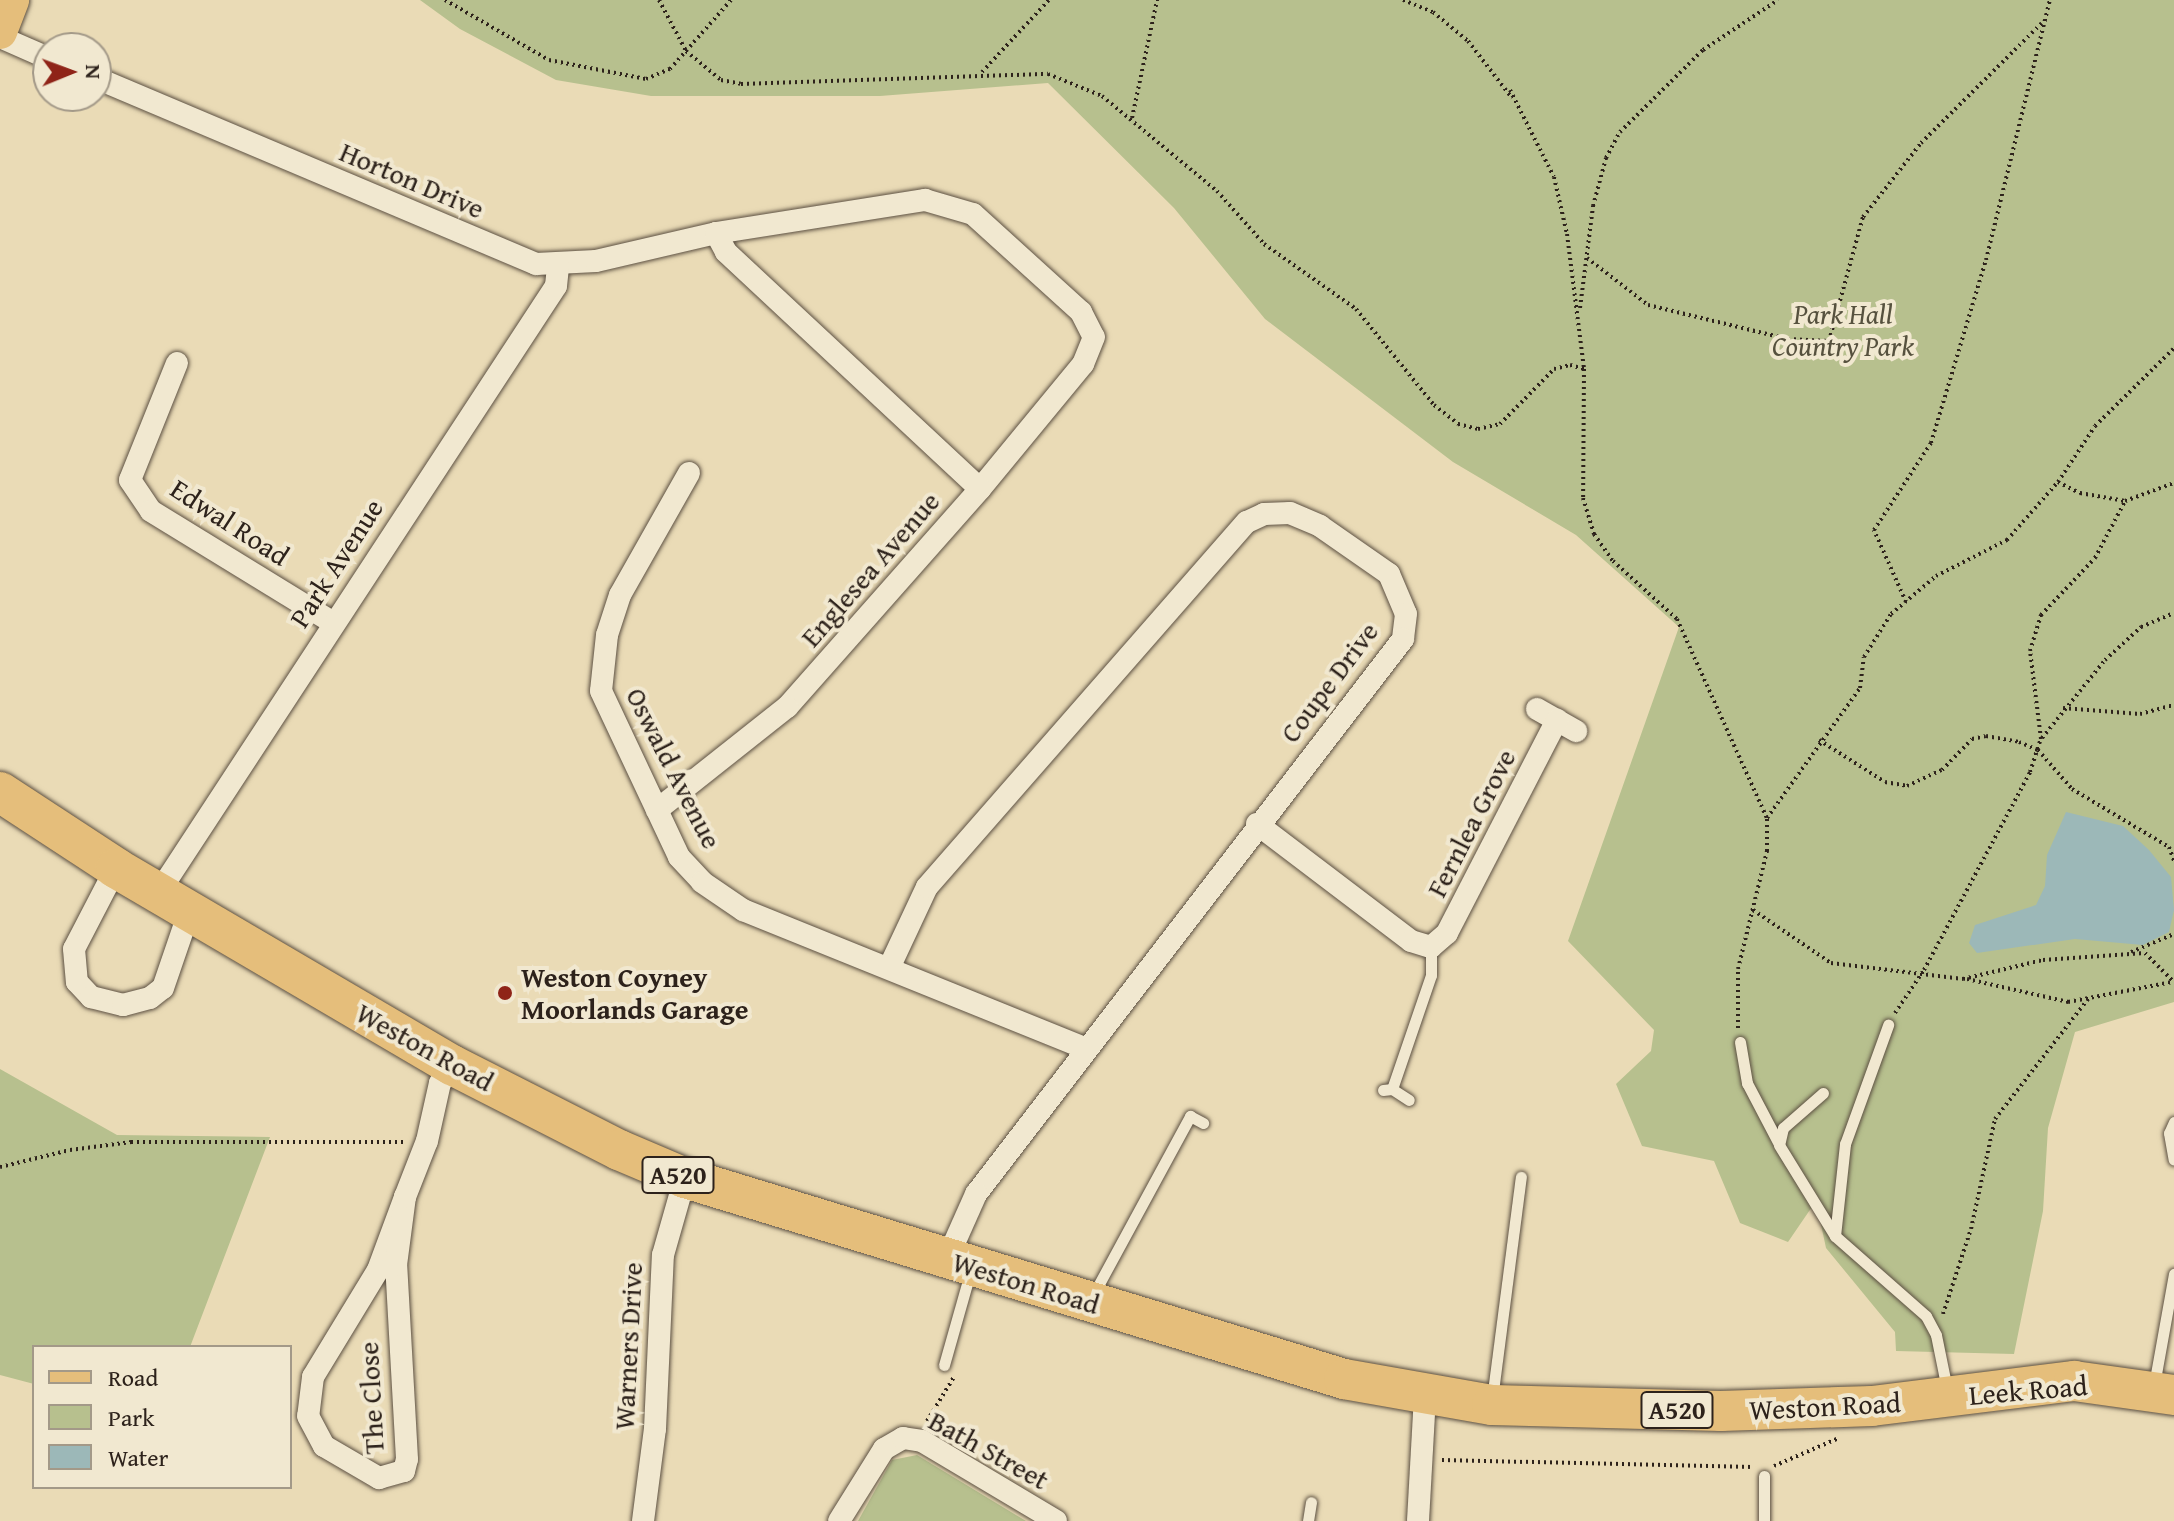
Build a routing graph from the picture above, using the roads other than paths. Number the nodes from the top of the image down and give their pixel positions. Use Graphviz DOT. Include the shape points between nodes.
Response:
graph roads {
  1 [pos="12,0"];
  2 [pos="0,35"];
  3 [pos="32,50"];
  4 [pos="112,85"];
  5 [pos="716,233"];
  6 [pos="558,266"];
  7 [pos="1094,337"];
  8 [pos="177,363"];
  9 [pos="689,473"];
  10 [pos="980,489"];
  11 [pos="332,622"];
  12 [pos="1557,720"];
  13 [pos="0,792"];
  14 [pos="657,810"];
  15 [pos="1257,824"];
  16 [pos="116,868"];
  17 [pos="174,902"];
  18 [pos="1431,947"];
  19 [pos="889,968"];
  20 [pos="1888,1025"];
  21 [pos="1740,1042"];
  22 [pos="1084,1048"];
  23 [pos="452,1065"];
  24 [pos="1823,1093"];
  25 [pos="1409,1100"];
  26 [pos="2174,1122"];
  27 [pos="1203,1123"];
  28 [pos="1779,1145"];
  29 [pos="2174,1160"];
  30 [pos="1521,1177"];
  31 [pos="685,1178"];
  32 [pos="405,1197"];
  33 [pos="1835,1236"];
  34 [pos="959,1264"];
  35 [pos="2174,1274"];
  36 [pos="1090,1302"];
  37 [pos="944,1365"];
  38 [pos="2163,1392"];
  39 [pos="1425,1396"];
  40 [pos="1939,1399"];
  41 [pos="1492,1405"];
  42 [pos="1760,1472"];
  43 [pos="1311,1502"];
  44 [pos="643,1521"];
  45 [pos="839,1521"];
  46 [pos="1056,1521"];
  47 [pos="1308,1521"];
  48 [pos="1418,1521"];
  49 [pos="1764,1521"];
  1 -- 2 [label="main road"];
  2 -- 3 [label="street"];
  4 -- 6 [label="street, Horton Drive" via="536,264"];
  5 -- 6 [label="street, Horton Drive"];
  5 -- 7 [label="street, Horton Drive" via="913,202 955,205 1059,289 1081,312"];
  5 -- 10 [label="street" via="726,252"];
  6 -- 11 [label="street, Park Avenue" via="556,286"];
  7 -- 10 [label="street, Englesea Avenue" via="1083,364"];
  8 -- 11 [label="street, Edwal Road" via="130,480 151,511"];
  9 -- 14 [label="street, Oswald Avenue" via="620,595 602,665 601,691"];
  10 -- 14 [label="street, Englesea Avenue" via="787,707"];
  11 -- 17 [label="street, Park Avenue"];
  12 -- 18 [label="street, Fernlea Grove" via="1447,933"];
  13 -- 16 [label="highway, Weston Road / A520"];
  14 -- 19 [label="street, Oswald Avenue" via="679,857 702,882 743,910"];
  15 -- 18 [label="street" via="1411,941"];
  15 -- 19 [label="street, Coupe Drive" via="1403,639 1406,614 1389,574 1320,526 1290,513 1264,514 1227,540 927,887"];
  15 -- 22 [label="street, Coupe Drive"];
  16 -- 17 [label="highway, Weston Road / A520"];
  16 -- 17 [label="street" via="74,949 77,982 91,997 123,1005 150,998 163,988"];
  17 -- 23 [label="highway, Weston Road / A520"];
  18 -- 25 [label="lane" via="1431,975 1387,1089"];
  19 -- 22 [label="street, Oswald Avenue"];
  20 -- 33 [label="lane" via="1845,1144"];
  21 -- 28 [label="lane" via="1747,1083"];
  22 -- 34 [label="street, Coupe Drive" via="976,1194"];
  23 -- 31 [label="highway, Weston Road / A520"];
  23 -- 32 [label="street, The Close" via="440,1083 427,1141"];
  24 -- 28 [label="lane" via="1783,1128"];
  26 -- 29 [label="lane" via="2169,1133"];
  27 -- 36 [label="lane" via="1190,1116 1102,1271"];
  28 -- 33 [label="lane"];
  30 -- 41 [label="lane"];
  31 -- 34 [label="highway, Weston Road / A520"];
  31 -- 44 [label="street, Warners Drive" via="663,1255 655,1429"];
  32 -- 32 [label="street, The Close" via="396,1265 407,1459 404,1471 379,1478 324,1446 308,1416 313,1377 378,1270"];
  33 -- 40 [label="lane" via="1926,1316 1936,1335"];
  34 -- 36 [label="highway, Weston Road / A520"];
  34 -- 37 [label="lane"];
  35 -- 38 [label="lane"];
  36 -- 39 [label="highway, Weston Road / A520" via="1344,1379"];
  38 -- 40 [label="highway, Leek Road / A520" via="2074,1381"];
  39 -- 41 [label="highway, Weston Road / A520"];
  39 -- 48 [label="street"];
  40 -- 41 [label="highway, Weston Road / A520" via="1721,1411"];
  42 -- 49 [label="lane"];
  43 -- 47 [label="lane"];
  45 -- 46 [label="street, Bath Street" via="884,1449 903,1438 922,1441"];
}
